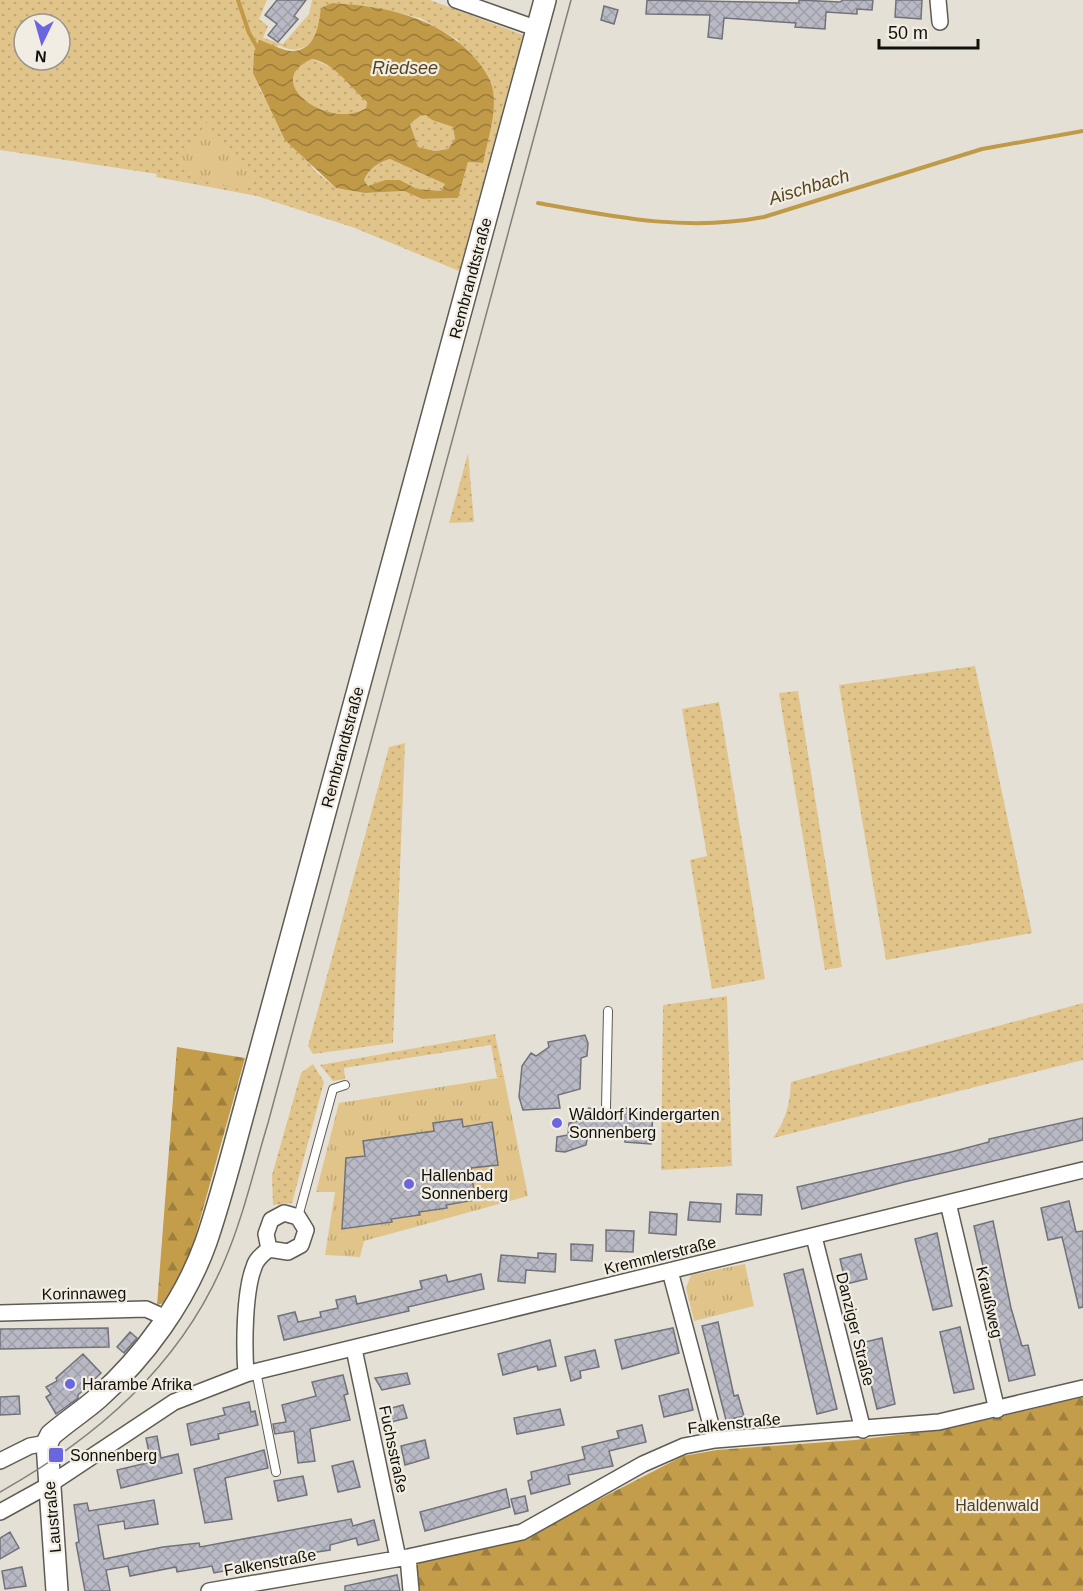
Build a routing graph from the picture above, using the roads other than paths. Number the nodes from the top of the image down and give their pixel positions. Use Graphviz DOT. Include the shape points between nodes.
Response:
graph roads {
  1 [pos="456,0"];
  2 [pos="545,0"];
  3 [pos="938,0"];
  4 [pos="940,22"];
  5 [pos="538,28"];
  6 [pos="608,1011"];
  7 [pos="345,1085"];
  8 [pos="606,1108"];
  9 [pos="1083,1170"];
  10 [pos="948,1203"];
  11 [pos="298,1217"];
  12 [pos="814,1237"];
  13 [pos="268,1249"];
  14 [pos="670,1271"];
  15 [pos="0,1313"];
  16 [pos="166,1318"];
  17 [pos="354,1349"];
  18 [pos="251,1372"];
  19 [pos="1083,1388"];
  20 [pos="997,1410"];
  21 [pos="863,1430"];
  22 [pos="715,1440"];
  23 [pos="47,1443"];
  24 [pos="0,1461"];
  25 [pos="276,1472"];
  26 [pos="49,1485"];
  27 [pos="0,1512"];
  28 [pos="403,1557"];
  29 [pos="57,1591"];
  30 [pos="209,1591"];
  31 [pos="411,1591"];
  1 -- 5 [label="street"];
  2 -- 5 [label="street, Rembrandtstraße"];
  3 -- 4 [label="street"];
  5 -- 16 [label="street, Rembrandtstraße" via="232,1155 206,1242"];
  6 -- 8 [label="lane"];
  7 -- 11 [label="lane" via="333,1089"];
  9 -- 10 [label="street, Kremmlerstraße"];
  10 -- 12 [label="street, Kremmlerstraße"];
  10 -- 20 [label="street, Kraußweg"];
  11 -- 13 [label="street" via="284,1213 271,1220 266,1234"];
  11 -- 13 [label="street" via="306,1230 301,1245 288,1252"];
  12 -- 14 [label="street, Kremmlerstraße"];
  12 -- 21 [label="street, Danziger Straße"];
  13 -- 18 [label="street" via="254,1265 250,1279 244,1352"];
  14 -- 17 [label="street, Kremmlerstraße"];
  14 -- 22 [label="street"];
  15 -- 16 [label="street, Korinnaweg" via="146,1309"];
  16 -- 23 [label="street, Rembrandtstraße" via="130,1366 98,1398 51,1435"];
  17 -- 18 [label="street, Kremmlerstraße"];
  17 -- 28 [label="street, Fuchsstraße"];
  18 -- 25 [label="lane"];
  18 -- 26 [label="street, Kremmlerstraße" via="174,1402"];
  19 -- 20 [label="street, Falkenstraße"];
  20 -- 21 [label="street, Falkenstraße" via="939,1422"];
  21 -- 22 [label="street, Falkenstraße"];
  22 -- 28 [label="street, Falkenstraße" via="684,1446 644,1464 522,1532"];
  23 -- 24 [label="street" via="30,1446"];
  23 -- 26 [label="street, Laustraße"];
  26 -- 27 [label="street, Kremmlerstraße"];
  26 -- 29 [label="street, Laustraße"];
  28 -- 30 [label="street, Falkenstraße"];
  28 -- 31 [label="street"];
}
